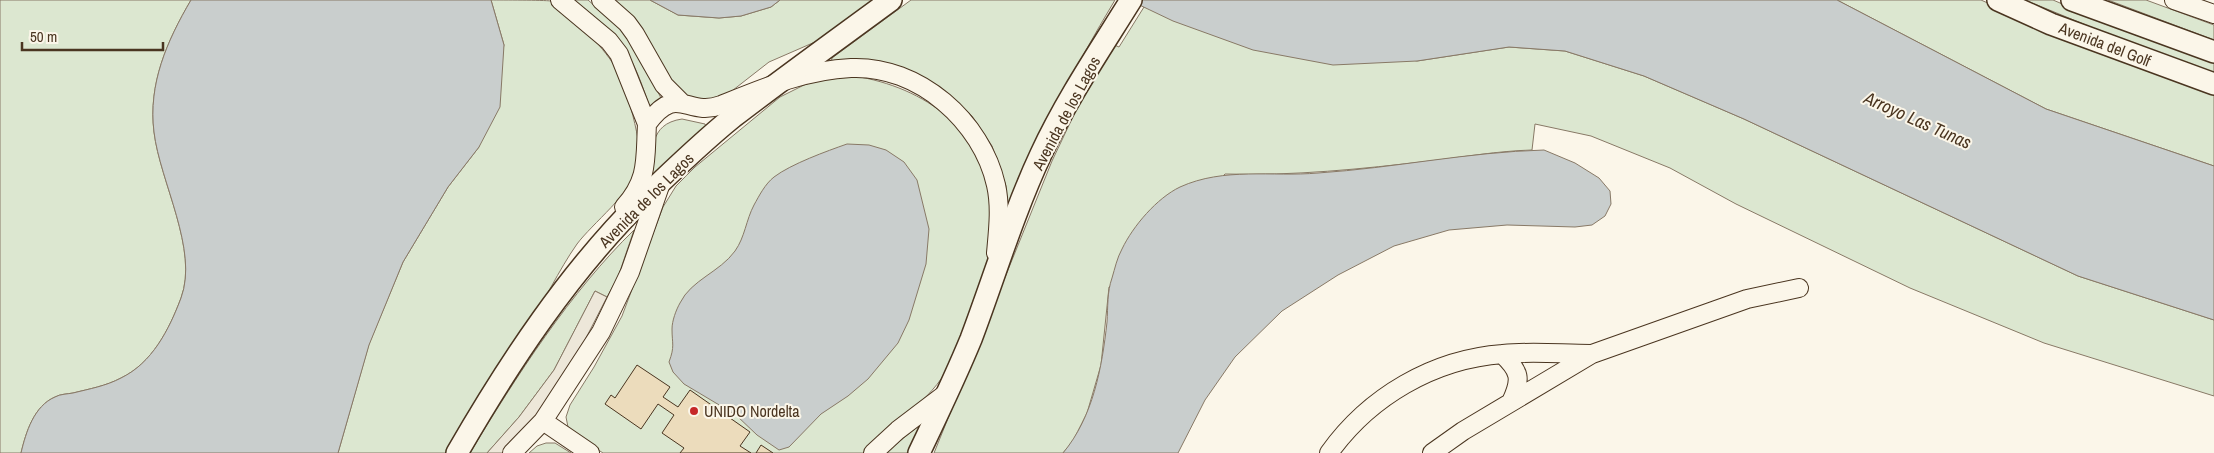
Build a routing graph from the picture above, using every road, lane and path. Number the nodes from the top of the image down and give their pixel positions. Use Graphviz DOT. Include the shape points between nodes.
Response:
graph roads {
  1 [pos="560,0"];
  2 [pos="601,0"];
  3 [pos="891,0"];
  4 [pos="1131,0"];
  5 [pos="1998,0"];
  6 [pos="2072,0"];
  7 [pos="2174,0"];
  8 [pos="2214,14"];
  9 [pos="2214,52"];
  10 [pos="783,80"];
  11 [pos="2214,84"];
  12 [pos="682,103"];
  13 [pos="647,124"];
  14 [pos="661,182"];
  15 [pos="995,269"];
  16 [pos="1798,288"];
  17 [pos="559,297"];
  18 [pos="1502,354"];
  19 [pos="1592,354"];
  20 [pos="949,391"];
  21 [pos="1511,402"];
  22 [pos="543,420"];
  23 [pos="457,453"];
  24 [pos="512,453"];
  25 [pos="590,453"];
  26 [pos="873,453"];
  27 [pos="919,453"];
  28 [pos="1329,453"];
  29 [pos="1432,453"];
  1 -- 13 [label="street" via="619,54"];
  2 -- 12 [label="street" via="627,23 664,85"];
  3 -- 10 [label="street, Avenida de los Lagos"];
  4 -- 15 [label="street, Avenida de los Lagos" via="1069,101 1041,155"];
  5 -- 11 [label="street, Avenida del Golf" via="2061,28"];
  6 -- 9 [label="street, Avenida del Golf"];
  7 -- 8 [label="street"];
  10 -- 12 [label="street" via="709,108"];
  10 -- 14 [label="street, Avenida de los Lagos" via="733,118"];
  10 -- 15 [label="street" via="853,68 889,73 923,87 953,108 985,152 996,186 999,224"];
  12 -- 13 [label="street" via="663,106"];
  13 -- 17 [label="street" via="648,146 641,184 570,270"];
  14 -- 17 [label="street, Avenida de los Lagos" via="598,249"];
  14 -- 22 [label="street" via="630,272 601,332"];
  15 -- 20 [label="street, Avenida de los Lagos"];
  16 -- 19 [label="street" via="1747,299"];
  17 -- 23 [label="street, Avenida de los Lagos" via="525,344"];
  18 -- 19 [label="street"];
  18 -- 21 [label="street" via="1515,366 1518,376 1518,388"];
  18 -- 28 [label="street" via="1442,367 1391,392 1364,412"];
  19 -- 21 [label="street"];
  20 -- 26 [label="street"];
  20 -- 27 [label="street, Avenida de los Lagos"];
  21 -- 29 [label="street"];
  22 -- 24 [label="street"];
  22 -- 25 [label="street"];
}
